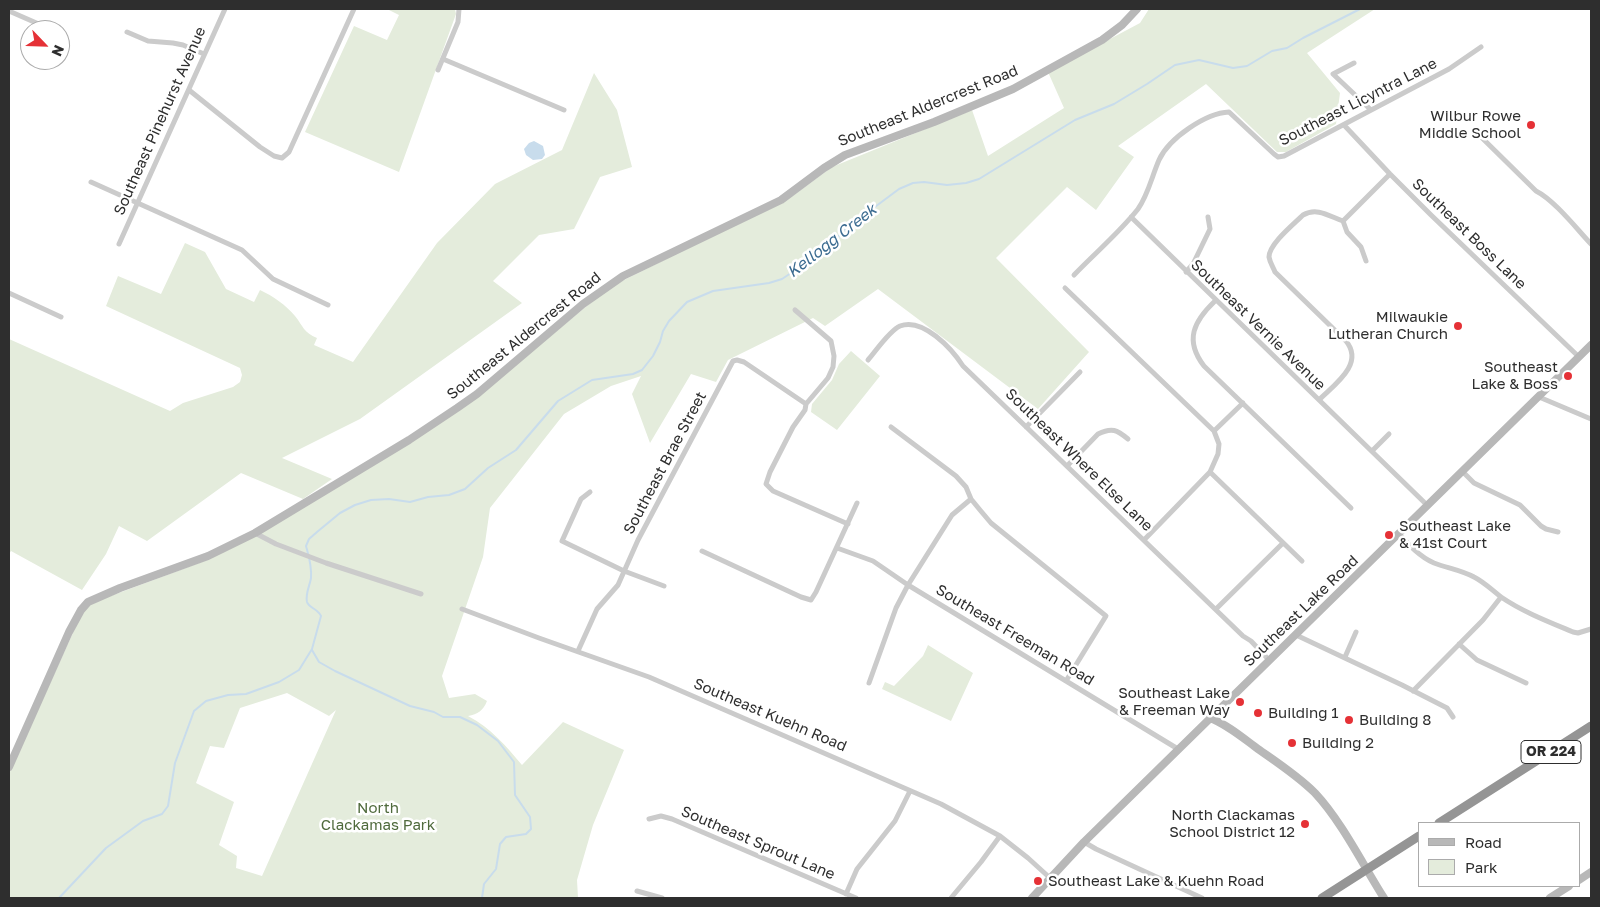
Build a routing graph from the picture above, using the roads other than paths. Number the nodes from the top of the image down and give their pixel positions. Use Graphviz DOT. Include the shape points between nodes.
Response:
graph roads {
  1 [pos="225,9"];
  2 [pos="354,9"];
  3 [pos="459,9"];
  4 [pos="1137,9"];
  5 [pos="9,11"];
  6 [pos="28,20"];
  7 [pos="127,32"];
  8 [pos="1481,47"];
  9 [pos="204,54"];
  10 [pos="443,59"];
  11 [pos="1354,63"];
  12 [pos="438,70"];
  13 [pos="188,90"];
  14 [pos="564,110"];
  15 [pos="1371,110"];
  16 [pos="1344,125"];
  17 [pos="1475,131"];
  18 [pos="1390,174"];
  19 [pos="91,182"];
  20 [pos="137,202"];
  21 [pos="1208,216"];
  22 [pos="1130,217"];
  23 [pos="1342,221"];
  24 [pos="119,244"];
  25 [pos="1591,244"];
  26 [pos="1366,261"];
  27 [pos="1186,272"];
  28 [pos="1074,275"];
  29 [pos="1065,288"];
  30 [pos="9,293"];
  31 [pos="1215,301"];
  32 [pos="328,306"];
  33 [pos="795,310"];
  34 [pos="61,317"];
  35 [pos="1591,345"];
  36 [pos="1579,357"];
  37 [pos="868,360"];
  38 [pos="1080,372"];
  39 [pos="1538,397"];
  40 [pos="1319,400"];
  41 [pos="1243,403"];
  42 [pos="806,404"];
  43 [pos="1591,419"];
  44 [pos="891,427"];
  45 [pos="1026,428"];
  46 [pos="1214,431"];
  47 [pos="1389,434"];
  48 [pos="1128,439"];
  49 [pos="1372,452"];
  50 [pos="1067,466"];
  51 [pos="1210,472"];
  52 [pos="1462,472"];
  53 [pos="590,492"];
  54 [pos="971,499"];
  55 [pos="857,504"];
  56 [pos="1428,506"];
  57 [pos="1351,508"];
  58 [pos="848,524"];
  59 [pos="1558,532"];
  60 [pos="255,533"];
  61 [pos="1399,534"];
  62 [pos="1144,540"];
  63 [pos="1283,543"];
  64 [pos="837,548"];
  65 [pos="702,551"];
  66 [pos="1302,561"];
  67 [pos="624,571"];
  68 [pos="908,585"];
  69 [pos="664,586"];
  70 [pos="421,594"];
  71 [pos="1501,597"];
  72 [pos="462,608"];
  73 [pos="1216,609"];
  74 [pos="1591,630"];
  75 [pos="1356,632"];
  76 [pos="1296,634"];
  77 [pos="1459,644"];
  78 [pos="578,651"];
  79 [pos="1345,657"];
  80 [pos="1270,660"];
  81 [pos="1066,681"];
  82 [pos="869,683"];
  83 [pos="1526,683"];
  84 [pos="1412,691"];
  85 [pos="1453,717"];
  86 [pos="1210,718"];
  87 [pos="1591,726"];
  88 [pos="1178,750"];
  89 [pos="9,766"];
  90 [pos="910,792"];
  91 [pos="648,819"];
  92 [pos="1441,822"];
  93 [pos="1000,836"];
  94 [pos="1418,837"];
  95 [pos="1084,842"];
  96 [pos="1366,870"];
  97 [pos="1591,872"];
  98 [pos="1050,878"];
  99 [pos="1580,879"];
  100 [pos="1567,887"];
  101 [pos="637,891"];
  102 [pos="846,894"];
  103 [pos="662,898"];
  104 [pos="856,898"];
  105 [pos="950,898"];
  106 [pos="1032,898"];
  107 [pos="1202,898"];
  108 [pos="1322,898"];
  109 [pos="1384,898"];
  110 [pos="1550,898"];
  1 -- 9 [label="street, Southeast Pinehurst Avenue"];
  2 -- 13 [label="street" via="289,152 282,158 260,147"];
  3 -- 10 [label="street" via="458,22"];
  4 -- 60 [label="street, Southeast Aldercrest Road" via="1102,40 1013,89 844,155 780,200 623,276 583,304 457,408"];
  5 -- 6 [label="street"];
  7 -- 9 [label="street" via="148,41 183,45"];
  8 -- 15 [label="street, Southeast Licyntra Lane" via="1448,69"];
  9 -- 13 [label="street, Southeast Pinehurst Avenue"];
  10 -- 12 [label="street"];
  10 -- 14 [label="street"];
  11 -- 15 [label="street" via="1334,74"];
  13 -- 20 [label="street, Southeast Pinehurst Avenue"];
  15 -- 16 [label="street, Southeast Licyntra Lane"];
  16 -- 18 [label="street, Southeast Boss Lane"];
  16 -- 22 [label="street, Southeast Licyntra Lane" via="1278,157 1229,112 1198,122 1167,147 1144,198"];
  17 -- 25 [label="street"];
  18 -- 23 [label="street"];
  18 -- 36 [label="street, Southeast Boss Lane"];
  19 -- 20 [label="street"];
  20 -- 24 [label="street, Southeast Pinehurst Avenue"];
  20 -- 32 [label="street" via="242,250 273,279"];
  21 -- 27 [label="street" via="1210,229"];
  22 -- 27 [label="street, Southeast Vernie Avenue"];
  22 -- 28 [label="street"];
  23 -- 26 [label="street" via="1361,247"];
  23 -- 40 [label="street" via="1320,212 1303,214 1273,245 1269,258 1275,272 1351,346 1353,358 1349,368"];
  27 -- 31 [label="street, Southeast Vernie Avenue"];
  29 -- 46 [label="street"];
  30 -- 34 [label="street"];
  31 -- 40 [label="street, Southeast Vernie Avenue"];
  31 -- 41 [label="street" via="1196,323 1192,342 1194,350 1204,366"];
  33 -- 42 [label="street" via="831,341 834,356 828,378"];
  35 -- 36 [label="street, Southeast Lake Road"];
  36 -- 39 [label="street, Southeast Lake Road"];
  37 -- 45 [label="street, Southeast Where Else Lane" via="893,331 900,326 916,324 934,335"];
  38 -- 45 [label="street"];
  39 -- 43 [label="street"];
  39 -- 52 [label="street, Southeast Lake Road"];
  40 -- 49 [label="street, Southeast Vernie Avenue"];
  41 -- 46 [label="street"];
  41 -- 57 [label="street"];
  42 -- 58 [label="street" via="766,484 773,491"];
  42 -- 67 [label="street, Southeast Brae Street" via="744,362 733,361"];
  44 -- 54 [label="street" via="956,476"];
  45 -- 50 [label="street, Southeast Where Else Lane"];
  46 -- 51 [label="street" via="1219,444"];
  47 -- 49 [label="street"];
  48 -- 50 [label="street" via="1116,430 1104,431"];
  49 -- 56 [label="street, Southeast Vernie Avenue"];
  50 -- 62 [label="street, Southeast Where Else Lane"];
  51 -- 62 [label="street"];
  51 -- 63 [label="street"];
  52 -- 56 [label="street, Southeast Lake Road"];
  52 -- 59 [label="street" via="1474,483 1520,504 1541,526"];
  53 -- 67 [label="street" via="581,499 562,541"];
  54 -- 68 [label="street" via="952,515"];
  54 -- 81 [label="street" via="991,523 1106,616"];
  55 -- 58 [label="street"];
  56 -- 61 [label="street, Southeast Lake Road"];
  58 -- 64 [label="street"];
  60 -- 70 [label="street" via="326,563"];
  60 -- 89 [label="street, Southeast Aldercrest Road" via="208,556 120,588 84,605"];
  61 -- 71 [label="street" via="1423,556 1474,577"];
  61 -- 76 [label="street, Southeast Lake Road"];
  62 -- 73 [label="street, Southeast Where Else Lane"];
  63 -- 66 [label="street"];
  63 -- 73 [label="street"];
  64 -- 65 [label="street" via="811,600"];
  64 -- 68 [label="street, Southeast Freeman Road" via="874,561"];
  67 -- 69 [label="street"];
  67 -- 78 [label="street, Southeast Brae Street" via="615,589 597,609"];
  68 -- 81 [label="street, Southeast Freeman Road"];
  68 -- 82 [label="street" via="896,608"];
  71 -- 74 [label="street" via="1574,632"];
  71 -- 77 [label="street"];
  72 -- 78 [label="street, Southeast Kuehn Road"];
  73 -- 80 [label="street, Southeast Where Else Lane"];
  75 -- 79 [label="street"];
  76 -- 79 [label="street"];
  76 -- 80 [label="street, Southeast Lake Road"];
  77 -- 83 [label="street" via="1477,660"];
  77 -- 84 [label="street"];
  78 -- 90 [label="street, Southeast Kuehn Road" via="649,677"];
  79 -- 84 [label="street"];
  80 -- 86 [label="street, Southeast Lake Road"];
  81 -- 88 [label="street, Southeast Freeman Road"];
  84 -- 85 [label="street" via="1447,708"];
  86 -- 88 [label="street, Southeast Lake Road"];
  86 -- 96 [label="street" via="1298,776 1330,812"];
  87 -- 92 [label="highway, OR 224"];
  88 -- 95 [label="street, Southeast Lake Road"];
  90 -- 93 [label="street, Southeast Kuehn Road" via="941,804"];
  90 -- 102 [label="street" via="895,821 857,869"];
  91 -- 102 [label="street, Southeast Sprout Lane" via="661,816 672,819"];
  93 -- 98 [label="street, Southeast Kuehn Road"];
  93 -- 105 [label="street"];
  94 -- 96 [label="highway"];
  95 -- 98 [label="street, Southeast Lake Road"];
  95 -- 107 [label="street"];
  96 -- 108 [label="highway"];
  96 -- 109 [label="street"];
  97 -- 99 [label="street"];
  98 -- 106 [label="street, Southeast Lake Road"];
  100 -- 110 [label="street"];
  101 -- 103 [label="street"];
  102 -- 104 [label="street, Southeast Sprout Lane"];
}
